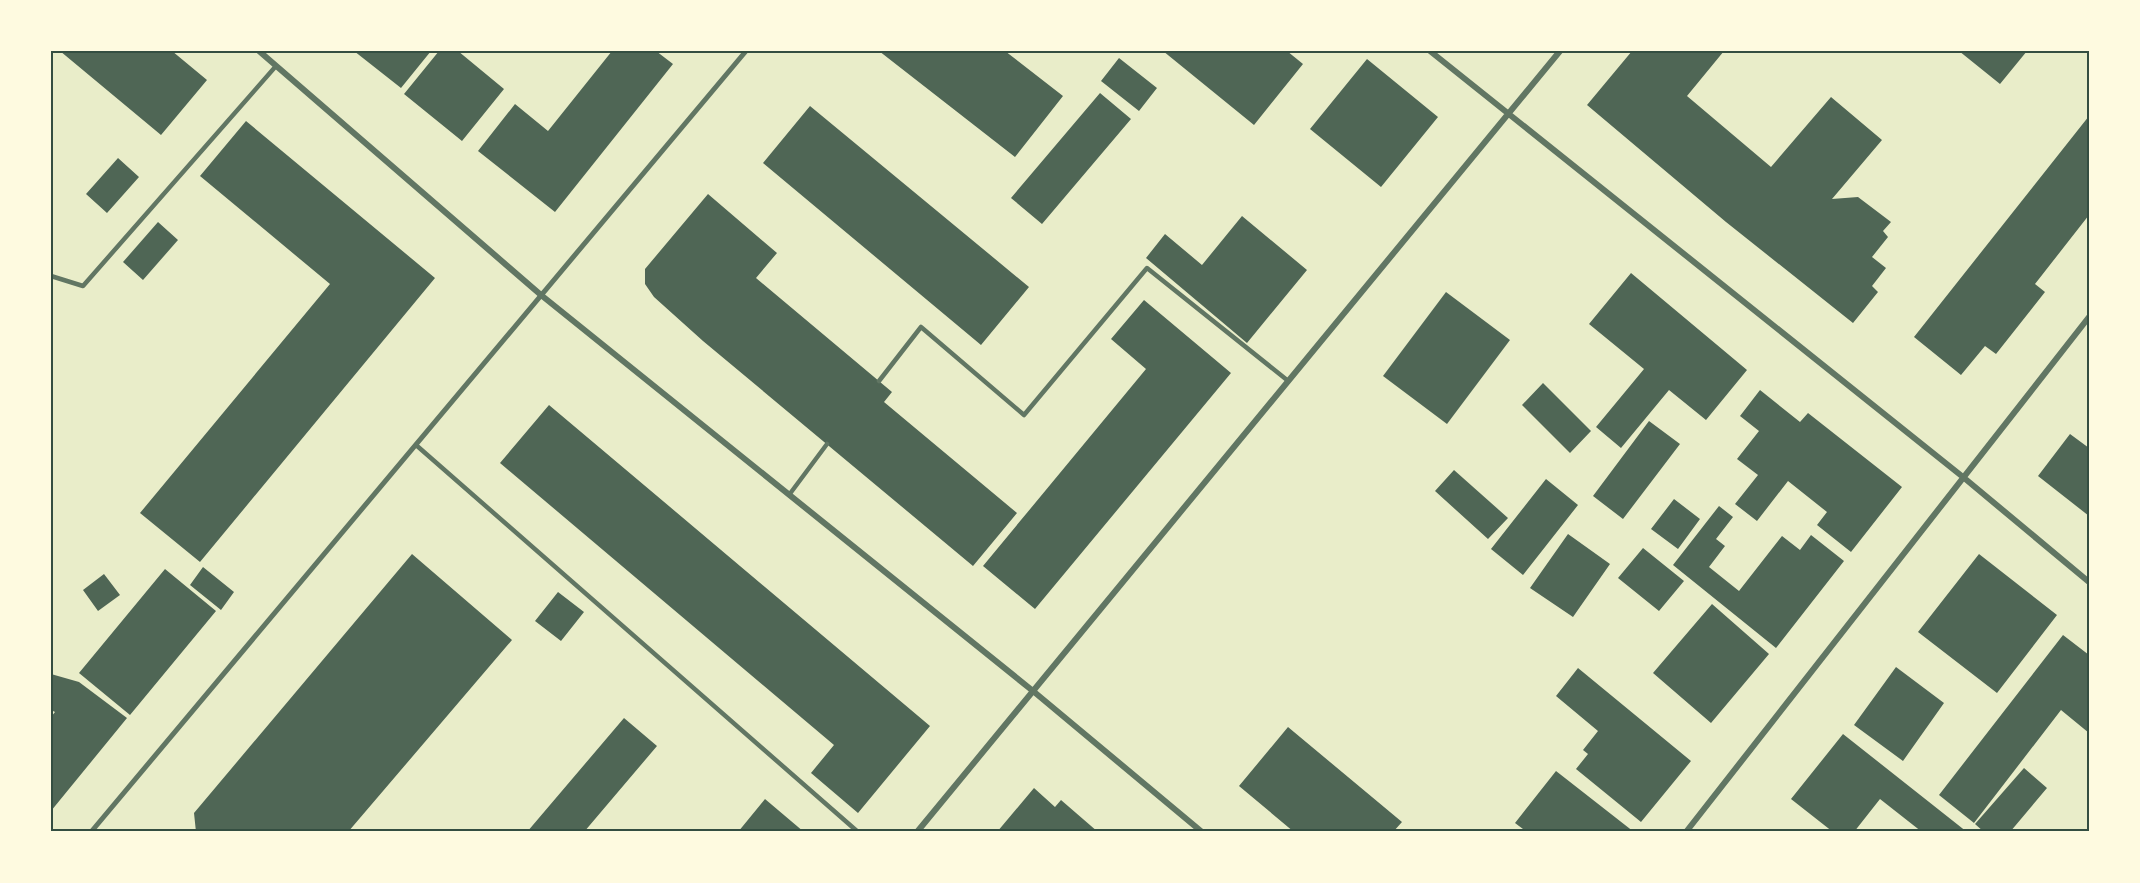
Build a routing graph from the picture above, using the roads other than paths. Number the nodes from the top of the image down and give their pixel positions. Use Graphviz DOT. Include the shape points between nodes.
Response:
graph roads {
  1 [pos="259,51"];
  2 [pos="746,51"];
  3 [pos="1430,51"];
  4 [pos="1560,51"];
  5 [pos="276,66"];
  6 [pos="1508,114"];
  7 [pos="51,276"];
  8 [pos="541,295"];
  9 [pos="2089,317"];
  10 [pos="1287,380"];
  11 [pos="879,381"];
  12 [pos="827,444"];
  13 [pos="416,445"];
  14 [pos="1963,477"];
  15 [pos="789,495"];
  16 [pos="2089,582"];
  17 [pos="1033,691"];
  18 [pos="91,832"];
  19 [pos="858,832"];
  20 [pos="917,832"];
  21 [pos="1202,832"];
  22 [pos="1686,832"];
  1 -- 5 [label="street"];
  2 -- 8 [label="street"];
  3 -- 6 [label="street"];
  4 -- 6 [label="street"];
  5 -- 7 [label="lane" via="83,286"];
  5 -- 8 [label="street"];
  6 -- 10 [label="street"];
  6 -- 14 [label="street"];
  8 -- 13 [label="street"];
  8 -- 15 [label="street"];
  9 -- 14 [label="street"];
  10 -- 11 [label="lane" via="1147,268 1024,415 921,327"];
  10 -- 17 [label="street"];
  12 -- 15 [label="lane"];
  13 -- 18 [label="street"];
  13 -- 19 [label="lane"];
  14 -- 16 [label="street"];
  14 -- 22 [label="street"];
  15 -- 17 [label="street"];
  17 -- 20 [label="street"];
  17 -- 21 [label="street"];
}
